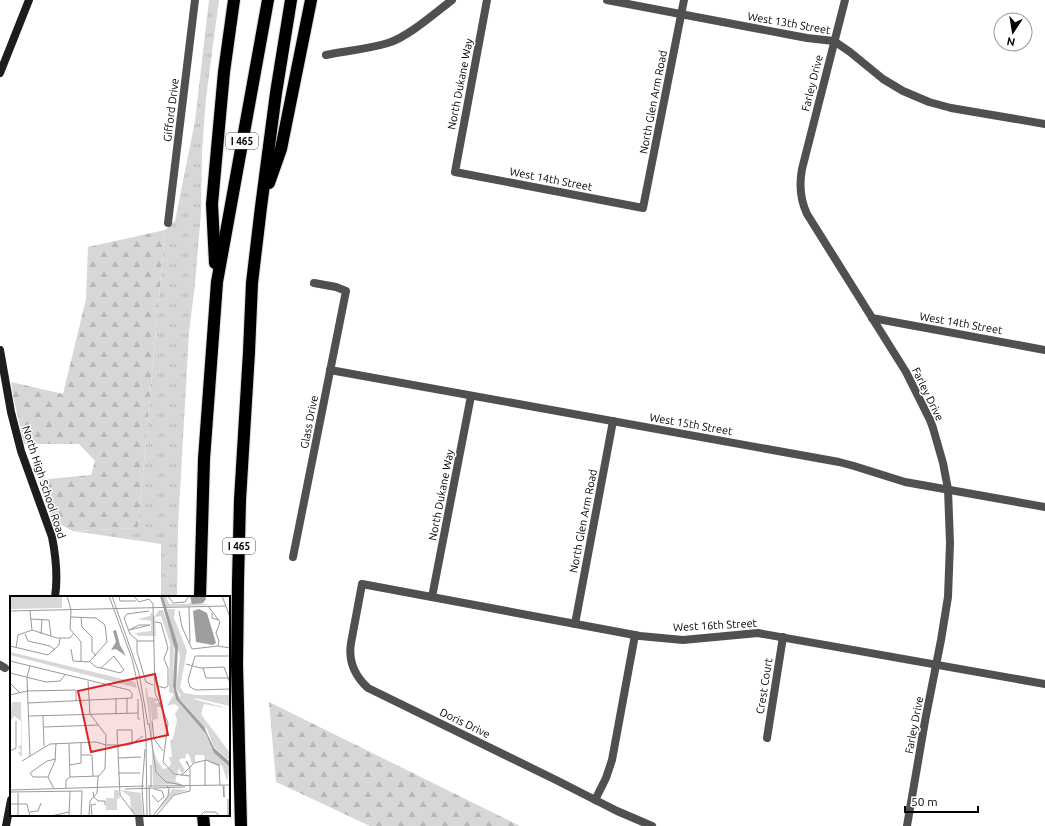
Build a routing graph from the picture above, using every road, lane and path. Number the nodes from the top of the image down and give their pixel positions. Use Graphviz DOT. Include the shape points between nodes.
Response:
graph roads {
  1 [pos="30,0"];
  2 [pos="195,0"];
  3 [pos="234,0"];
  4 [pos="268,0"];
  5 [pos="291,0"];
  6 [pos="311,0"];
  7 [pos="452,0"];
  8 [pos="487,0"];
  9 [pos="608,0"];
  10 [pos="684,0"];
  11 [pos="845,0"];
  12 [pos="681,14"];
  13 [pos="834,42"];
  14 [pos="326,54"];
  15 [pos="0,74"];
  16 [pos="1045,124"];
  17 [pos="455,172"];
  18 [pos="261,207"];
  19 [pos="643,208"];
  20 [pos="168,223"];
  21 [pos="217,282"];
  22 [pos="314,283"];
  23 [pos="872,318"];
  24 [pos="0,350"];
  25 [pos="1045,350"];
  26 [pos="330,370"];
  27 [pos="471,396"];
  28 [pos="614,421"];
  29 [pos="948,489"];
  30 [pos="1045,507"];
  31 [pos="293,557"];
  32 [pos="362,584"];
  33 [pos="55,596"];
  34 [pos="200,596"];
  35 [pos="432,598"];
  36 [pos="575,624"];
  37 [pos="635,635"];
  38 [pos="783,637"];
  39 [pos="937,664"];
  40 [pos="1045,684"];
  41 [pos="767,738"];
  42 [pos="595,800"];
  43 [pos="10,805"];
  44 [pos="139,816"];
  45 [pos="203,816"];
  46 [pos="6,826"];
  47 [pos="140,826"];
  48 [pos="204,826"];
  49 [pos="240,826"];
  50 [pos="652,826"];
  51 [pos="907,826"];
  1 -- 15 [label="street"];
  2 -- 20 [label="street, Gifford Drive"];
  3 -- 21 [label="highway" via="224,72 212,204"];
  4 -- 21 [label="highway, I 465"];
  5 -- 18 [label="highway, I 465"];
  6 -- 18 [label="highway" via="281,149"];
  7 -- 14 [label="street" via="400,38 388,43"];
  8 -- 17 [label="street, North Dukane Way"];
  9 -- 12 [label="street, West 13th Street"];
  10 -- 12 [label="street, North Glen Arm Road"];
  11 -- 13 [label="street, Farley Drive"];
  12 -- 13 [label="street, West 13th Street"];
  12 -- 19 [label="street, North Glen Arm Road"];
  13 -- 16 [label="street, West 13th Street" via="883,79 918,98 951,108"];
  13 -- 23 [label="street, Farley Drive" via="802,168 801,197 805,210"];
  17 -- 19 [label="street, West 14th Street"];
  18 -- 49 [label="highway, I 465" via="252,283 240,500"];
  21 -- 34 [label="highway, I 465" via="204,460"];
  22 -- 26 [label="street, Glass Drive" via="346,291"];
  23 -- 25 [label="street, West 14th Street"];
  23 -- 29 [label="street, Farley Drive" via="906,372 930,420 942,458"];
  24 -- 33 [label="street, North High School Road" via="21,451 52,537 56,569"];
  26 -- 27 [label="street, West 15th Street"];
  26 -- 31 [label="street, Glass Drive"];
  27 -- 28 [label="street, West 15th Street"];
  27 -- 35 [label="street, North Dukane Way"];
  28 -- 29 [label="street, West 15th Street" via="839,462 905,482"];
  28 -- 36 [label="street, North Glen Arm Road"];
  29 -- 30 [label="street, West 15th Street"];
  29 -- 39 [label="street, Farley Drive" via="949,584"];
  32 -- 35 [label="street, West 16th Street"];
  32 -- 42 [label="street, Doris Drive" via="350,652 354,670 365,685"];
  35 -- 36 [label="street, West 16th Street"];
  36 -- 37 [label="street, West 16th Street"];
  37 -- 38 [label="street, West 16th Street" via="683,640 758,633"];
  37 -- 42 [label="street" via="612,760"];
  38 -- 39 [label="street, West 16th Street"];
  38 -- 41 [label="street, Crest Court"];
  39 -- 40 [label="street, West 16th Street"];
  39 -- 51 [label="street, Farley Drive"];
  42 -- 50 [label="street, Doris Drive"];
  43 -- 46 [label="street"];
  44 -- 47 [label="street"];
  45 -- 48 [label="highway"];
}
